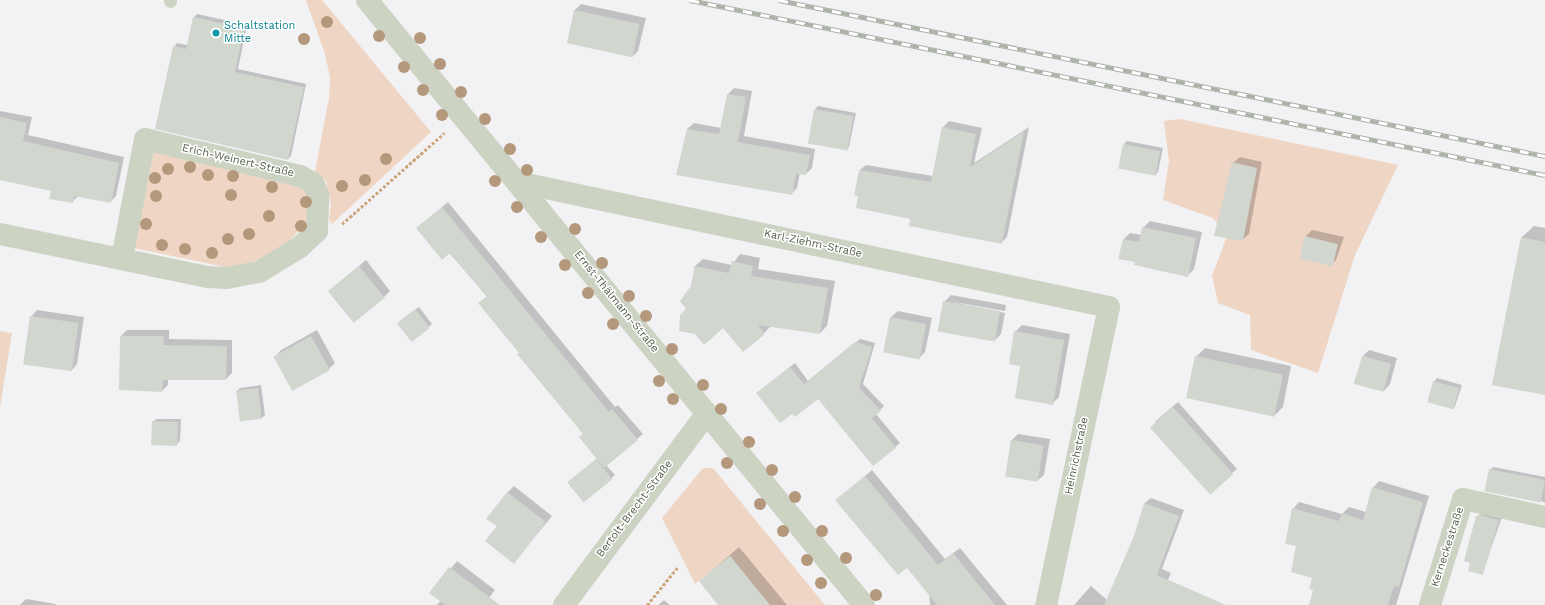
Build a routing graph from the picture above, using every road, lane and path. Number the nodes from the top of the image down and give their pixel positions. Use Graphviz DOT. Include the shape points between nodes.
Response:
graph roads {
  1 [pos="367,0"];
  2 [pos="463,116"];
  3 [pos="518,182"];
  4 [pos="317,231"];
  5 [pos="0,234"];
  6 [pos="122,259"];
  7 [pos="1109,307"];
  8 [pos="707,413"];
  9 [pos="1545,517"];
  10 [pos="677,568"];
  11 [pos="564,605"];
  12 [pos="648,605"];
  13 [pos="864,605"];
  14 [pos="1046,605"];
  15 [pos="1430,605"];
  1 -- 2 [label="street, Ernst-Thälmann-Straße"];
  2 -- 3 [label="street, Ernst-Thälmann-Straße"];
  2 -- 4 [label="path" via="345,223"];
  3 -- 7 [label="street, Karl-Ziehm-Straße"];
  3 -- 8 [label="street, Ernst-Thälmann-Straße"];
  4 -- 6 [label="street" via="300,247 280,260 259,272 245,276 208,277"];
  4 -- 6 [label="street, Erich-Weinert-Straße" via="318,194 313,182 300,176 145,139"];
  5 -- 6 [label="street"];
  7 -- 14 [label="street, Heinrichstraße"];
  8 -- 11 [label="street, Bertolt-Brecht-Straße"];
  8 -- 13 [label="street, Ernst-Thälmann-Straße"];
  9 -- 15 [label="street, Kerneckestraße" via="1463,499"];
  10 -- 12 [label="path"];
}
